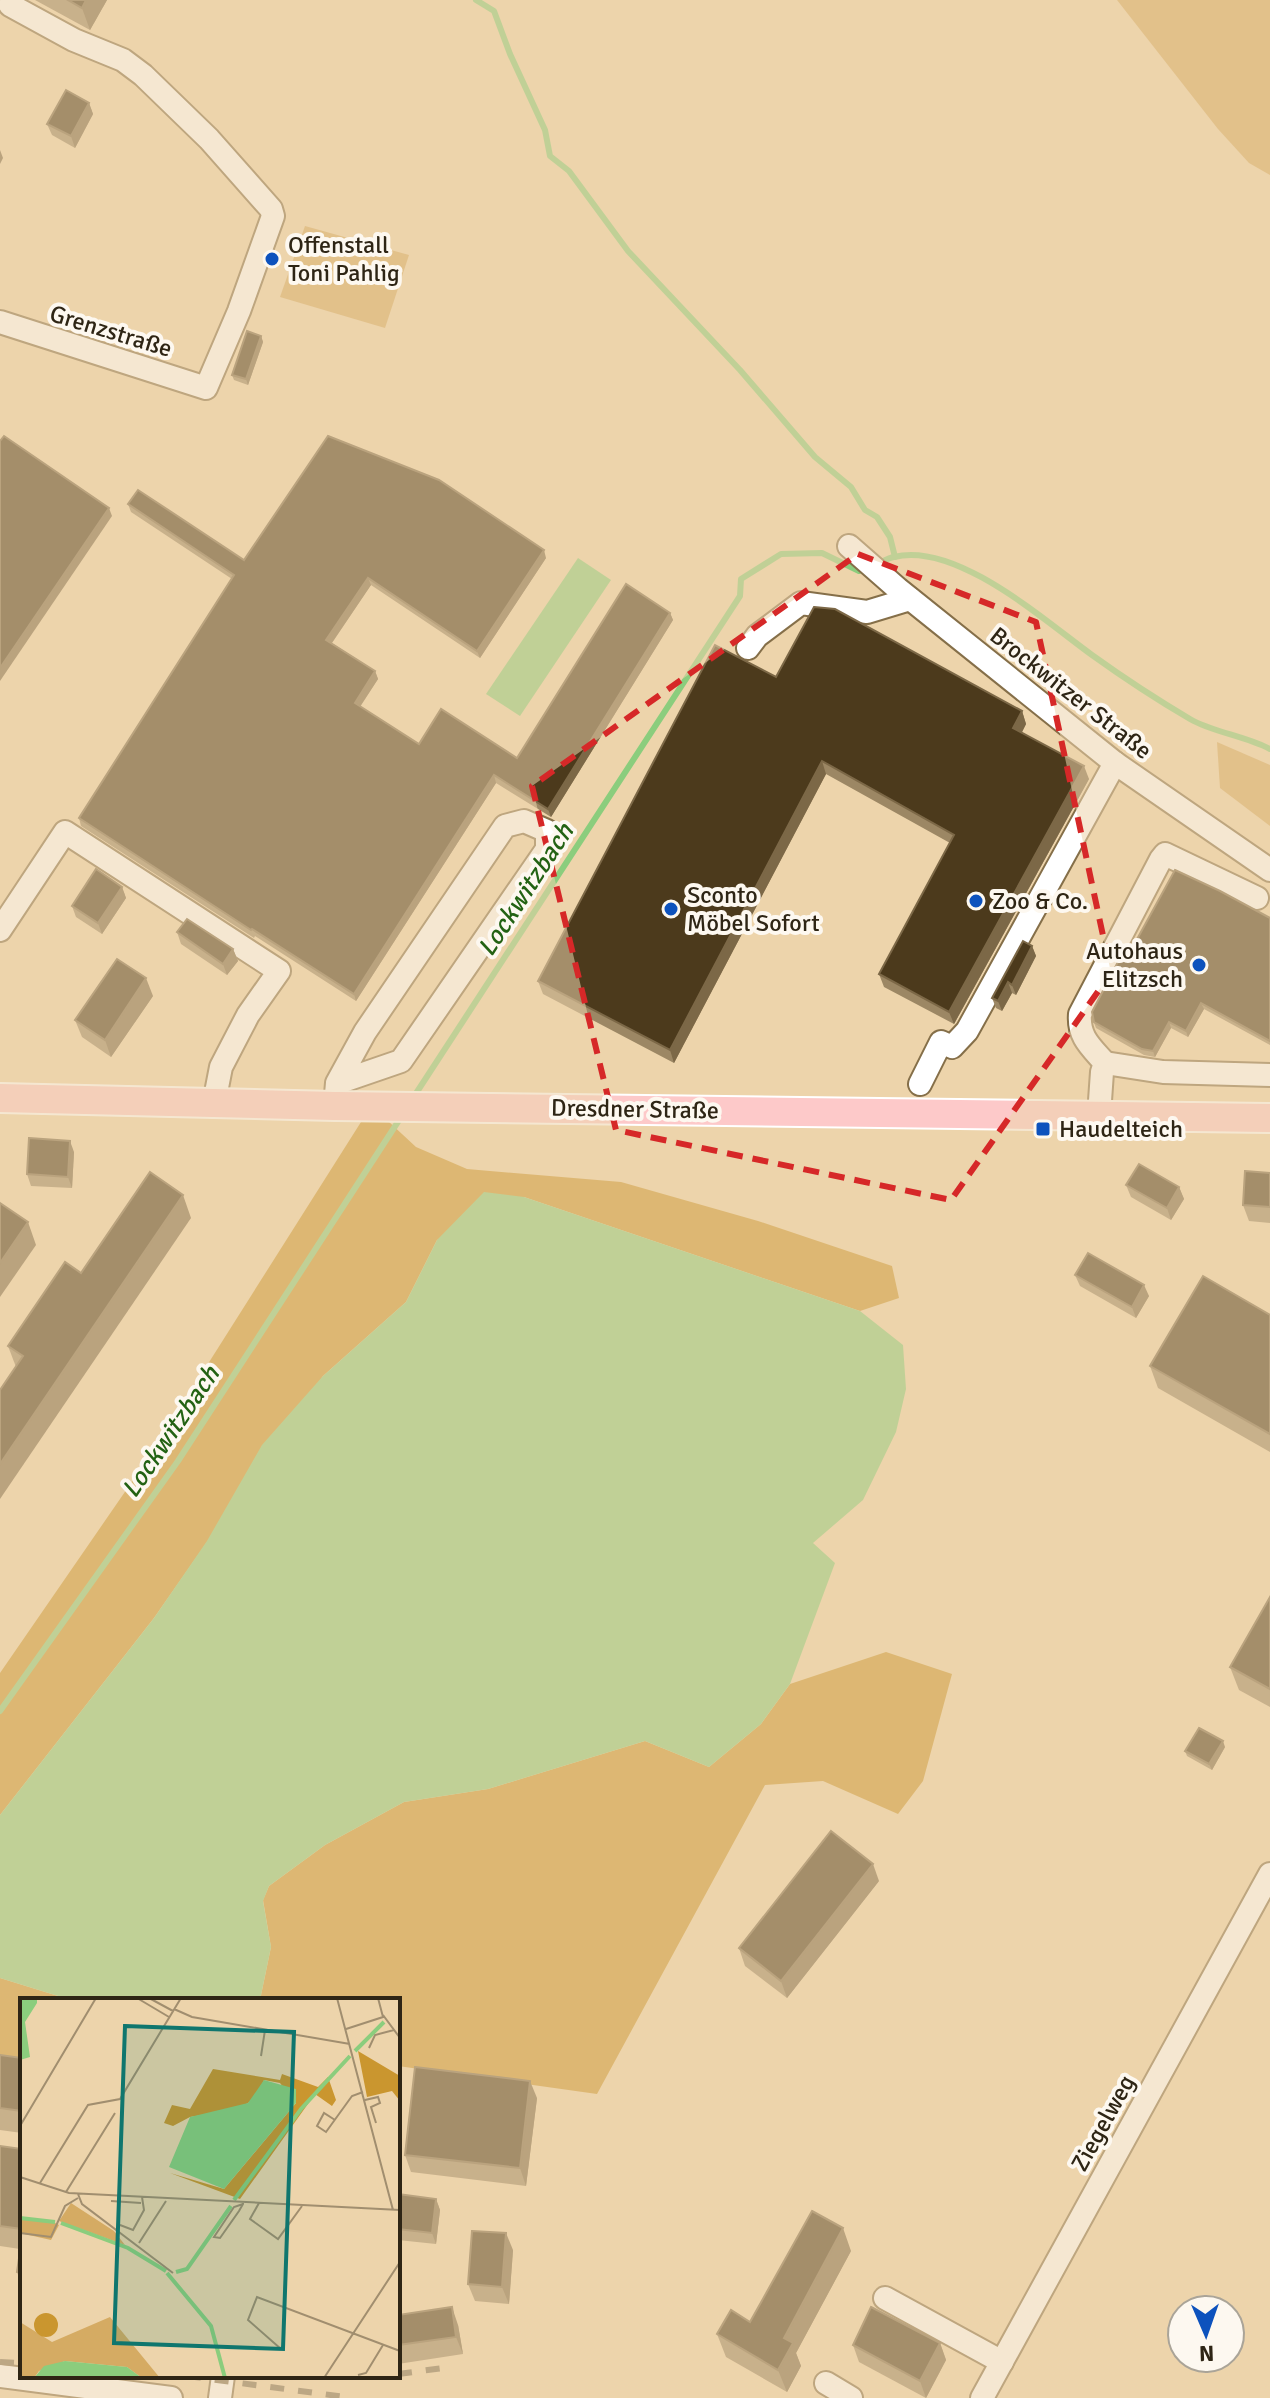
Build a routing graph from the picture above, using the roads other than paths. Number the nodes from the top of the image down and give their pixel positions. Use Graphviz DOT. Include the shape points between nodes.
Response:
graph roads {
  1 [pos="10,5"];
  2 [pos="0,322"];
  3 [pos="849,546"];
  4 [pos="910,599"];
  5 [pos="748,648"];
  6 [pos="1115,763"];
  7 [pos="1270,870"];
  8 [pos="1257,898"];
  9 [pos="0,930"];
  10 [pos="1105,1063"];
  11 [pos="1270,1075"];
  12 [pos="920,1084"];
  13 [pos="336,1094"];
  14 [pos="0,1098"];
  15 [pos="214,1103"];
  16 [pos="1099,1115"];
  17 [pos="1270,1118"];
  18 [pos="1270,1874"];
  19 [pos="885,2298"];
  20 [pos="1002,2362"];
  21 [pos="0,2376"];
  22 [pos="223,2378"];
  23 [pos="826,2383"];
  24 [pos="171,2398"];
  25 [pos="220,2398"];
  26 [pos="851,2398"];
  27 [pos="982,2398"];
  1 -- 2 [label="street, Grenzstraße" via="143,75 209,139 273,216 206,388"];
  3 -- 4 [label="street, Brockwitzer Straße"];
  4 -- 5 [label="street" via="867,612 801,603"];
  4 -- 6 [label="street, Brockwitzer Straße"];
  6 -- 7 [label="street, Brockwitzer Straße"];
  6 -- 12 [label="street" via="967,1031 952,1047 941,1042"];
  8 -- 10 [label="street" via="1165,854 1080,1014 1083,1037"];
  9 -- 15 [label="street" via="65,832 279,971 221,1067"];
  10 -- 11 [label="street" via="1148,1071"];
  10 -- 16 [label="street"];
  13 -- 13 [label="street" via="365,1032 505,826 524,821 547,831 547,849 401,1061"];
  13 -- 15 [label="main road, Dresdner Straße"];
  13 -- 16 [label="main road, Dresdner Straße" via="393,1107"];
  14 -- 15 [label="main road, Dresdner Straße"];
  16 -- 17 [label="main road, Dresdner Straße"];
  18 -- 20 [label="street, Ziegelweg"];
  19 -- 20 [label="street"];
  20 -- 27 [label="street, Ziegelweg"];
  21 -- 24 [label="street"];
  22 -- 25 [label="street"];
  23 -- 26 [label="street"];
}
